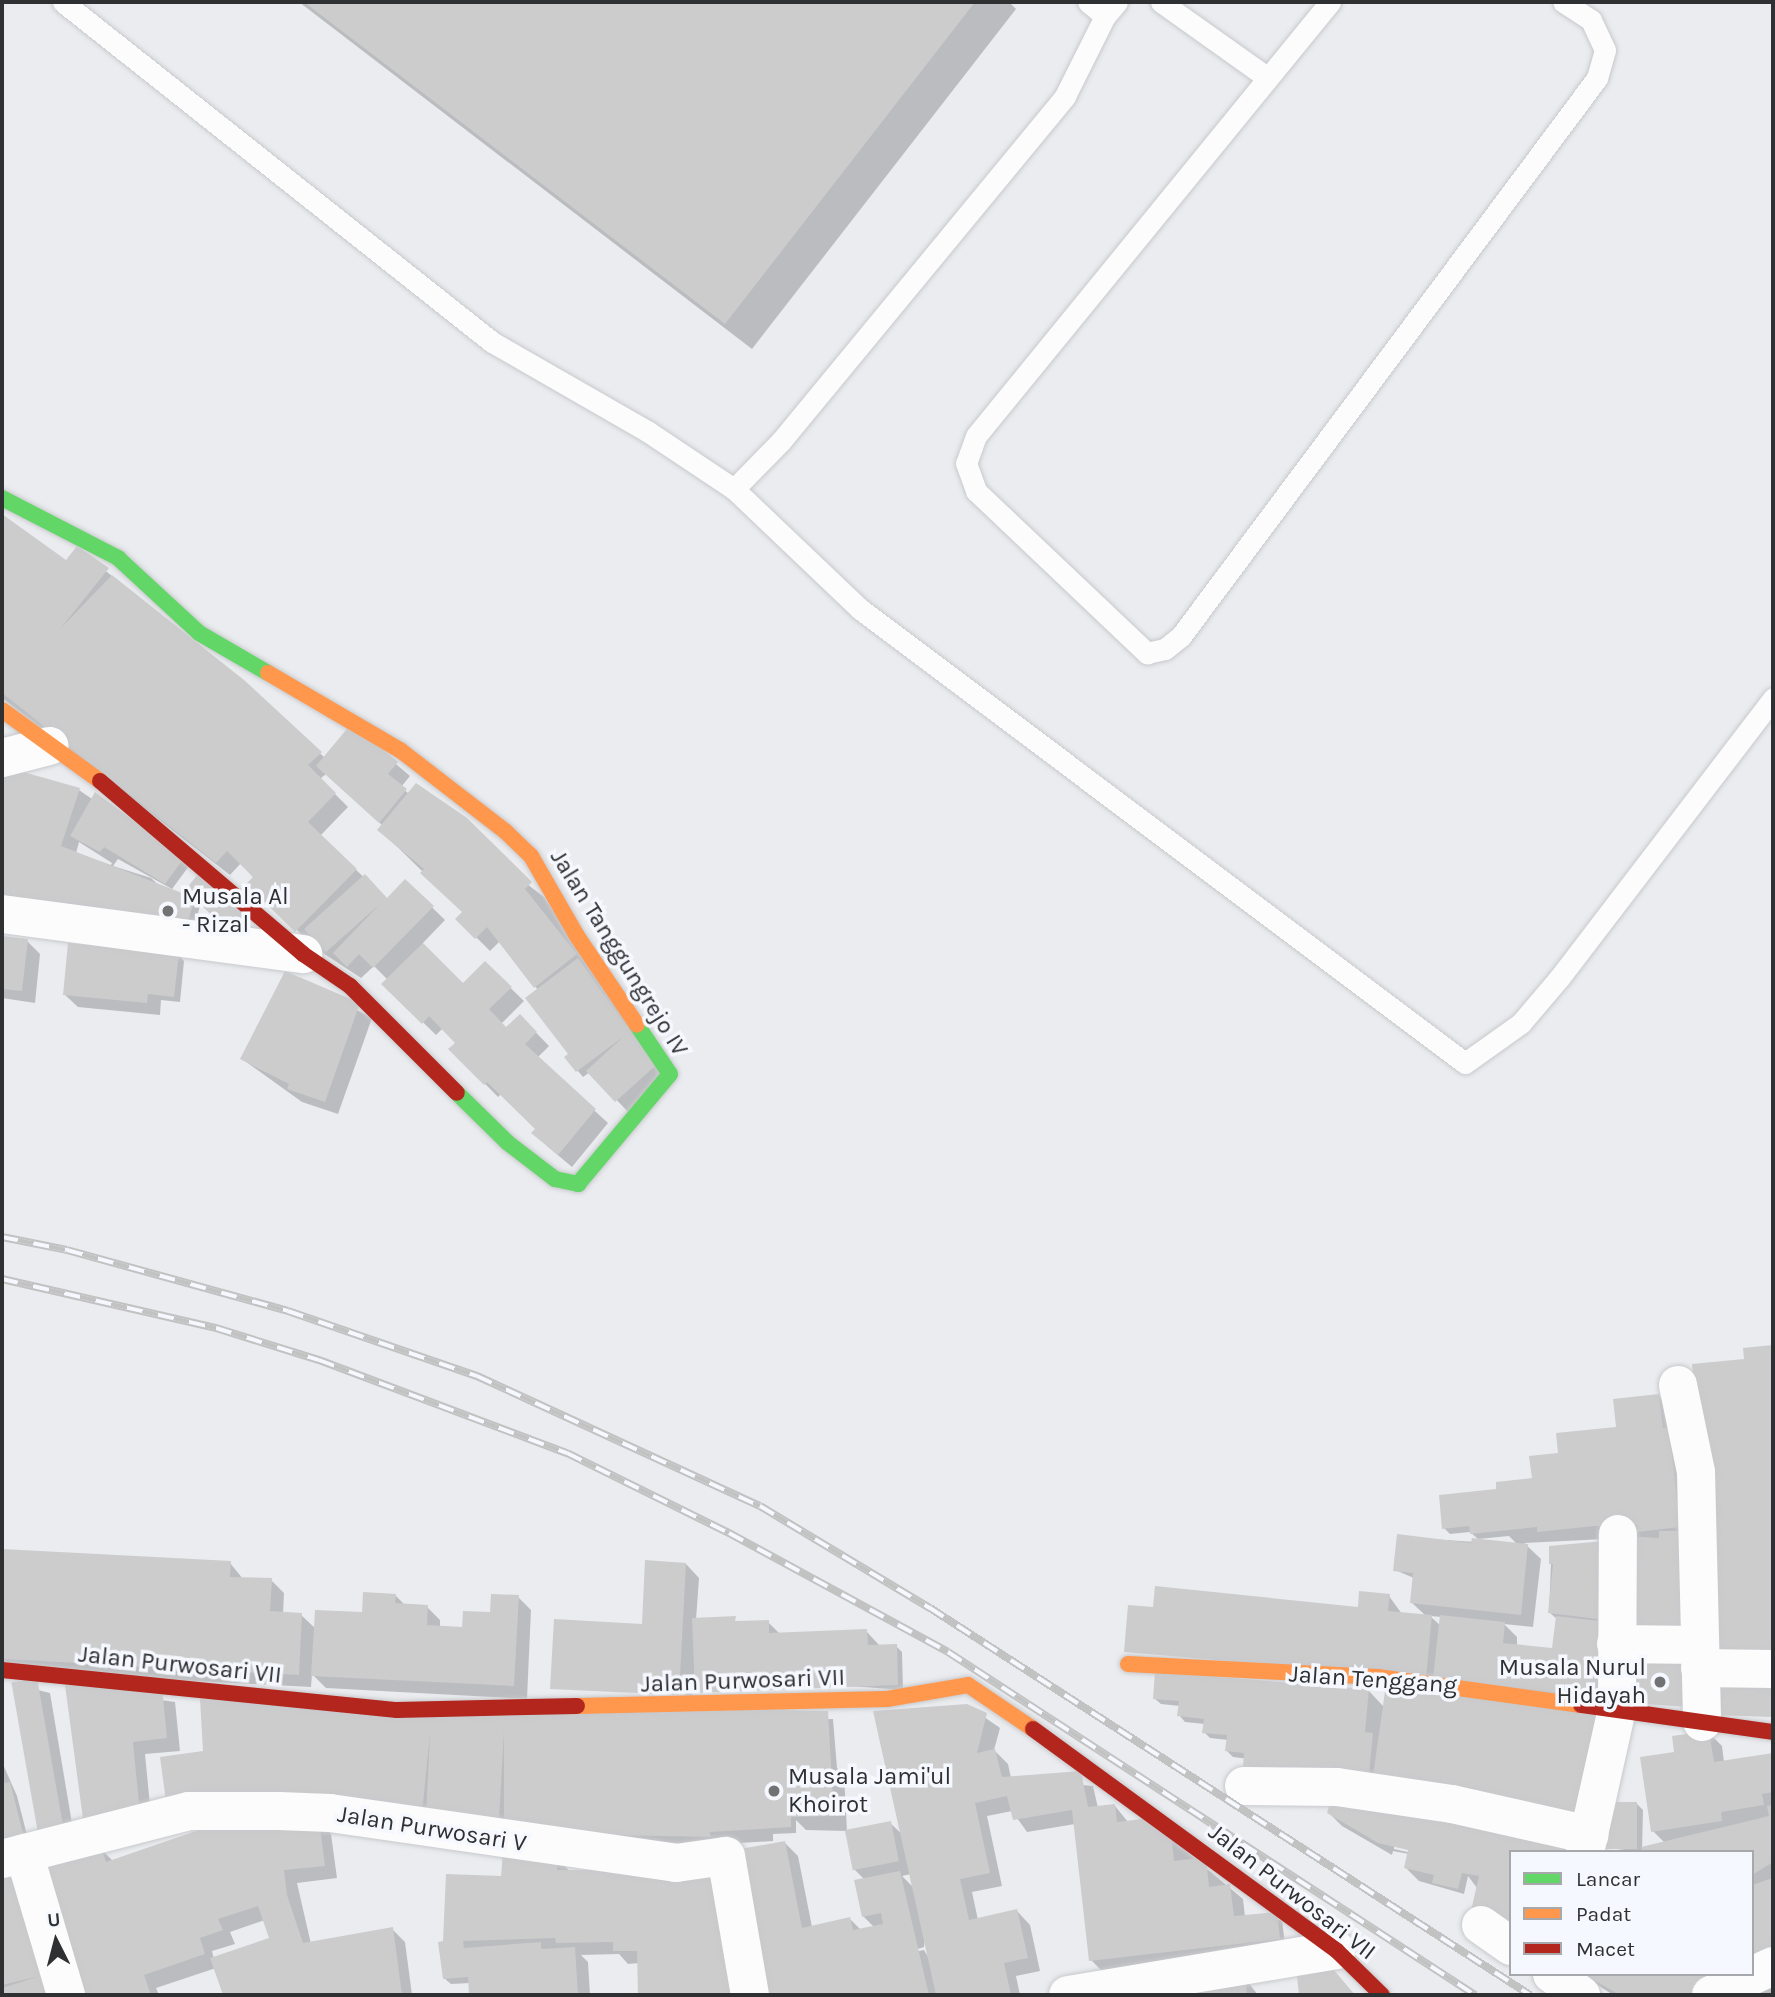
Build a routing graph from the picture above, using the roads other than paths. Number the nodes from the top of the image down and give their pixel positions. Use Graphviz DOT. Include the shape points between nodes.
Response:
graph roads {
  1 [pos="63,2"];
  2 [pos="1088,2"];
  3 [pos="1161,2"];
  4 [pos="1330,2"];
  5 [pos="1563,2"];
  6 [pos="1111,9"];
  7 [pos="1268,78"];
  8 [pos="734,489"];
  9 [pos="2,498"];
  10 [pos="1773,698"];
  11 [pos="2,710"];
  12 [pos="49,746"];
  13 [pos="2,758"];
  14 [pos="2,914"];
  15 [pos="303,954"];
  16 [pos="1678,1385"];
  17 [pos="1618,1534"];
  18 [pos="1616,1644"];
  19 [pos="1700,1657"];
  20 [pos="1128,1664"];
  21 [pos="1773,1669"];
  22 [pos="2,1670"];
  23 [pos="1617,1709"];
  24 [pos="1702,1722"];
  25 [pos="1773,1732"];
  26 [pos="1244,1786"];
  27 [pos="1588,1843"];
  28 [pos="13,1856"];
  29 [pos="1336,1950"];
  30 [pos="1773,1966"];
  31 [pos="1754,1975"];
  32 [pos="1555,1976"];
  33 [pos="1752,1976"];
  34 [pos="66,1995"];
  35 [pos="750,1995"];
  36 [pos="1068,1995"];
  37 [pos="1382,1995"];
  38 [pos="1581,1995"];
  39 [pos="1711,1995"];
  1 -- 8 [label="lane" via="492,342 647,431"];
  2 -- 6 [label="lane"];
  3 -- 7 [label="lane"];
  4 -- 7 [label="lane"];
  5 -- 7 [label="lane" via="1591,20 1605,50 1597,78 1181,636 1165,649 1147,653 976,491 966,463 976,436"];
  6 -- 8 [label="lane" via="1065,96 781,441"];
  8 -- 10 [label="lane" via="860,609 1465,1063 1521,1023 1560,977"];
  9 -- 15 [label="street, Jalan Tanggungrejo IV" via="118,558 199,633 400,750 506,832 531,856 577,936 670,1074 578,1184 567,1185 508,1143 350,986"];
  11 -- 12 [label="street, Jalan Tanggungrejo IV"];
  12 -- 13 [label="street"];
  12 -- 15 [label="street, Jalan Tanggungrejo IV" via="133,805"];
  14 -- 15 [label="street"];
  16 -- 19 [label="street" via="1696,1472"];
  17 -- 18 [label="street"];
  18 -- 19 [label="street"];
  18 -- 23 [label="street"];
  19 -- 21 [label="street"];
  19 -- 24 [label="street"];
  20 -- 23 [label="street, Jalan Tenggang" via="1378,1678"];
  22 -- 29 [label="street, Jalan Purwosari VII" via="397,1710 887,1699 968,1685 1118,1787"];
  23 -- 24 [label="street, Jalan Tenggang"];
  23 -- 27 [label="street"];
  24 -- 25 [label="street, Jalan Tenggang"];
  26 -- 27 [label="street" via="1337,1787 1452,1804"];
  28 -- 34 [label="street"];
  28 -- 35 [label="street, Jalan Purwosari V" via="189,1811 279,1811 330,1813 676,1863 726,1856"];
  29 -- 36 [label="street"];
  29 -- 37 [label="street, Jalan Purwosari VII"];
  30 -- 31 [label="street"];
  32 -- 38 [label="street"];
  33 -- 39 [label="street"];
}
